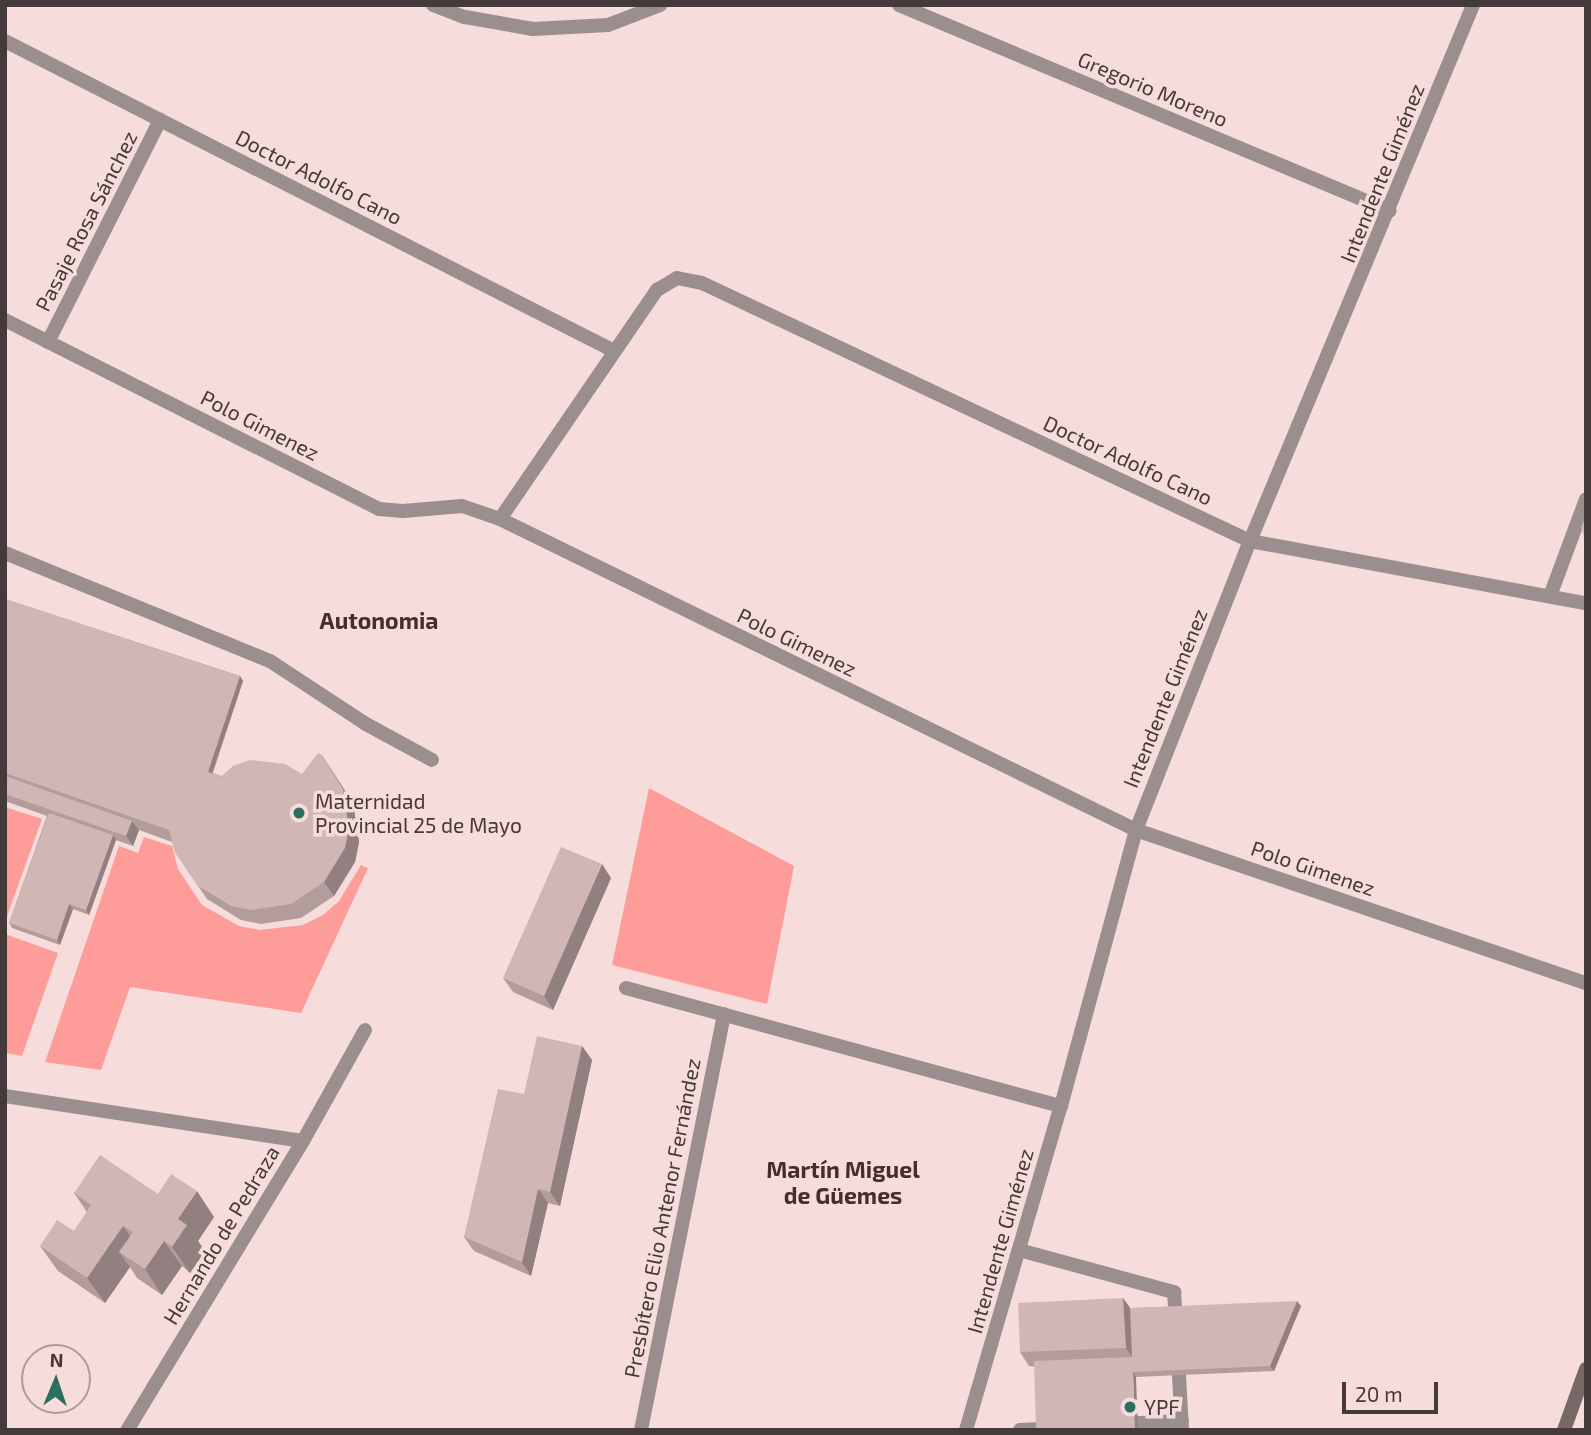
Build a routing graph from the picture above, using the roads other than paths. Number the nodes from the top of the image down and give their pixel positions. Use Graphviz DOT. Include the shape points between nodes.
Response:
graph roads {
  1 [pos="433,5"];
  2 [pos="660,5"];
  3 [pos="899,5"];
  4 [pos="1473,5"];
  5 [pos="5,41"];
  6 [pos="160,120"];
  7 [pos="1390,211"];
  8 [pos="5,320"];
  9 [pos="48,342"];
  10 [pos="614,351"];
  11 [pos="1586,499"];
  12 [pos="500,519"];
  13 [pos="1250,541"];
  14 [pos="5,554"];
  15 [pos="1550,596"];
  16 [pos="1586,603"];
  17 [pos="432,760"];
  18 [pos="1136,830"];
  19 [pos="1586,983"];
  20 [pos="626,988"];
  21 [pos="724,1014"];
  22 [pos="365,1030"];
  23 [pos="5,1096"];
  24 [pos="1062,1106"];
  25 [pos="303,1141"];
  26 [pos="1019,1250"];
  27 [pos="1586,1369"];
  28 [pos="1104,1425"];
  29 [pos="1182,1425"];
  30 [pos="1067,1427"];
  31 [pos="127,1430"];
  32 [pos="641,1430"];
  33 [pos="966,1430"];
  34 [pos="1020,1430"];
  35 [pos="1564,1430"];
  1 -- 2 [label="street" via="465,17 533,29 608,24"];
  3 -- 7 [label="street, Gregorio Moreno"];
  4 -- 7 [label="street, Intendente Giménez"];
  5 -- 6 [label="street, Doctor Adolfo Cano"];
  6 -- 9 [label="street, Pasaje Rosa Sánchez"];
  6 -- 10 [label="street, Doctor Adolfo Cano"];
  7 -- 13 [label="street, Intendente Giménez"];
  8 -- 9 [label="street, Polo Gimenez"];
  9 -- 12 [label="street, Polo Gimenez" via="379,509 462,506"];
  10 -- 12 [label="street"];
  10 -- 13 [label="street, Doctor Adolfo Cano" via="657,290 677,278 702,283"];
  11 -- 15 [label="street"];
  12 -- 18 [label="street, Polo Gimenez"];
  13 -- 15 [label="street, Doctor Adolfo Cano"];
  13 -- 18 [label="street, Intendente Giménez"];
  14 -- 17 [label="street" via="270,660 366,724"];
  15 -- 16 [label="street, Doctor Adolfo Cano"];
  18 -- 19 [label="street, Polo Gimenez"];
  18 -- 24 [label="street, Intendente Giménez"];
  20 -- 21 [label="street"];
  21 -- 24 [label="street"];
  21 -- 32 [label="street, Presbítero Elio Antenor Fernández"];
  22 -- 25 [label="street"];
  23 -- 25 [label="street, Hernando de Pedraza"];
  24 -- 26 [label="street, Intendente Giménez"];
  25 -- 31 [label="street, Hernando de Pedraza"];
  26 -- 29 [label="street" via="1174,1292"];
  26 -- 33 [label="street, Intendente Giménez"];
  27 -- 35 [label="main road"];
  28 -- 29 [label="street"];
  30 -- 34 [label="street"];
}
